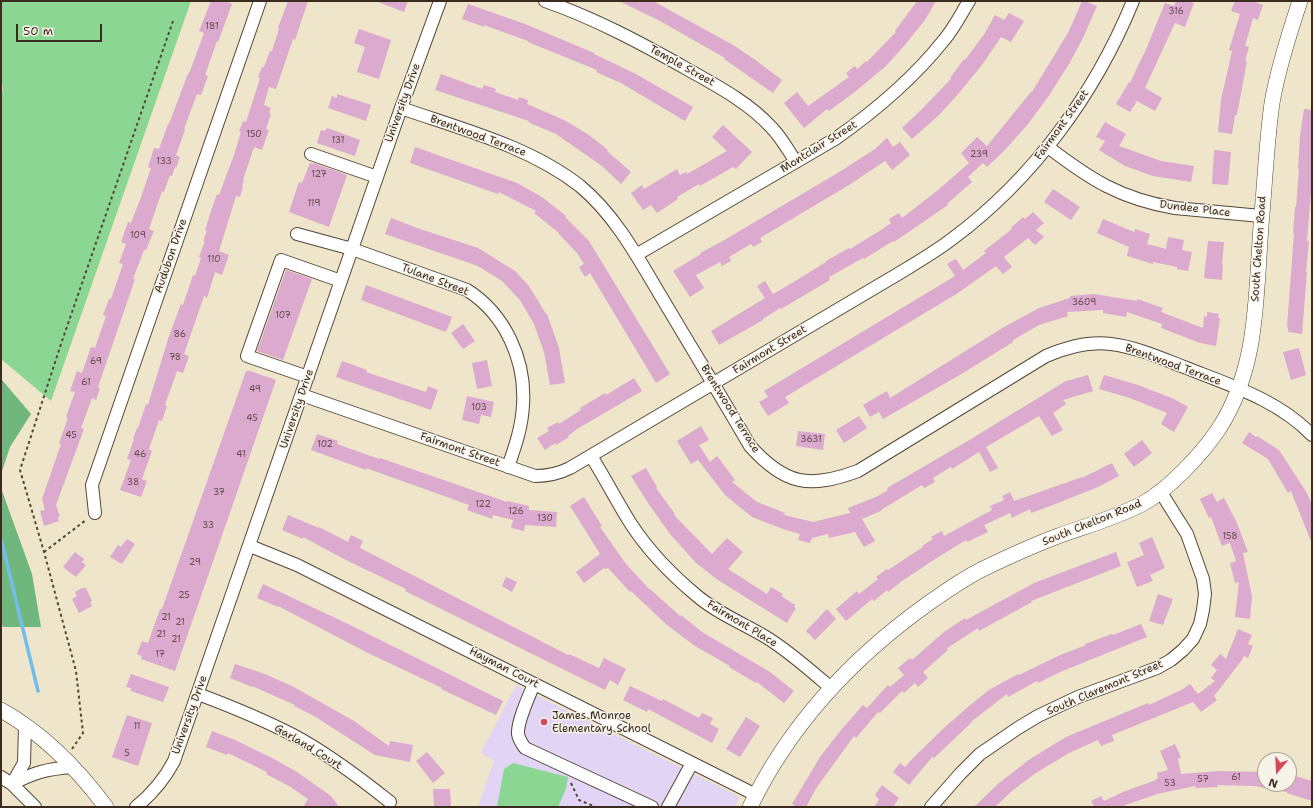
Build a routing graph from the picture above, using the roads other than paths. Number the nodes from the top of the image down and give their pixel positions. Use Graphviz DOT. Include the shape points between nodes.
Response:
graph roads {
  1 [pos="260,1"];
  2 [pos="440,1"];
  3 [pos="545,1"];
  4 [pos="969,1"];
  5 [pos="1133,1"];
  6 [pos="1300,1"];
  7 [pos="400,108"];
  8 [pos="1048,147"];
  9 [pos="311,154"];
  10 [pos="796,162"];
  11 [pos="377,177"];
  12 [pos="1261,216"];
  13 [pos="297,234"];
  14 [pos="352,249"];
  15 [pos="636,255"];
  16 [pos="341,281"];
  17 [pos="308,377"];
  18 [pos="714,384"];
  19 [pos="1239,388"];
  20 [pos="302,395"];
  21 [pos="1312,435"];
  22 [pos="591,456"];
  23 [pos="508,467"];
  24 [pos="1160,491"];
  25 [pos="95,513"];
  26 [pos="250,546"];
  27 [pos="534,684"];
  28 [pos="831,688"];
  29 [pos="198,694"];
  30 [pos="1,710"];
  31 [pos="25,725"];
  32 [pos="69,763"];
  33 [pos="692,763"];
  34 [pos="1,777"];
  35 [pos="12,784"];
  36 [pos="753,801"];
  37 [pos="390,802"];
  38 [pos="35,807"];
  39 [pos="106,807"];
  40 [pos="136,807"];
  41 [pos="652,807"];
  42 [pos="668,807"];
  43 [pos="931,807"];
  1 -- 25 [label="street, Audubon Drive" via="92,485"];
  2 -- 7 [label="street, University Drive"];
  3 -- 10 [label="street, Temple Street" via="649,47 721,88 760,116 772,128"];
  4 -- 10 [label="street, Montclair Street" via="945,39 908,80 859,122"];
  5 -- 8 [label="street, Fairmont Street" via="1103,66"];
  6 -- 12 [label="main road, South Chelton Road" via="1272,104"];
  7 -- 11 [label="street, University Drive"];
  7 -- 15 [label="street, Brentwood Terrace" via="518,149 538,159 580,186 613,220"];
  8 -- 12 [label="street, Dundee Place" via="1094,180 1129,196 1162,206"];
  8 -- 18 [label="street, Fairmont Street" via="1000,198 952,239"];
  9 -- 11 [label="street"];
  10 -- 15 [label="street, Montclair Street"];
  11 -- 14 [label="street, University Drive"];
  12 -- 19 [label="main road, South Chelton Road" via="1251,346"];
  13 -- 14 [label="street, Tulane Street"];
  14 -- 16 [label="street, University Drive"];
  14 -- 23 [label="street, Tulane Street" via="467,290 491,309 509,335 523,387 518,441"];
  15 -- 18 [label="street, Brentwood Terrace"];
  16 -- 17 [label="street, University Drive"];
  16 -- 17 [label="street" via="281,260 247,356"];
  17 -- 20 [label="street, University Drive"];
  18 -- 19 [label="street, Brentwood Terrace" via="750,446 761,458 785,475 798,480 812,481 826,481 858,471 1046,356 1080,345 1097,343 1128,347"];
  18 -- 22 [label="street, Fairmont Street"];
  19 -- 21 [label="street, Brentwood Terrace" via="1281,409"];
  19 -- 24 [label="main road, South Chelton Road" via="1217,431 1193,461"];
  20 -- 23 [label="street, Fairmont Street"];
  20 -- 26 [label="street, University Drive"];
  22 -- 23 [label="street, Fairmont Street" via="558,474 546,476 535,476"];
  22 -- 28 [label="street, Fairmont Place" via="632,525 679,580 715,609 784,650"];
  24 -- 28 [label="main road, South Chelton Road" via="1143,503 1104,520 1020,551 948,590 889,633"];
  24 -- 43 [label="street, South Claremont Street" via="1187,534 1203,579 1203,610 1193,639 1171,660 1156,668 1078,697 1018,728 980,754"];
  26 -- 27 [label="street, Hayman Court" via="297,566"];
  26 -- 29 [label="street, University Drive"];
  27 -- 33 [label="street, Hayman Court"];
  27 -- 41 [label="street" via="518,726 520,741 526,748"];
  28 -- 36 [label="main road, South Chelton Road" via="817,702 785,745"];
  29 -- 37 [label="street, Garland Court" via="294,736 364,781"];
  29 -- 40 [label="street, University Drive" via="166,776"];
  30 -- 31 [label="main road"];
  31 -- 32 [label="main road"];
  31 -- 35 [label="street" via="24,763"];
  32 -- 35 [label="street" via="31,774"];
  32 -- 39 [label="main road"];
  33 -- 36 [label="street, Hayman Court"];
  33 -- 42 [label="street"];
  34 -- 35 [label="street"];
  35 -- 38 [label="street"];
}
